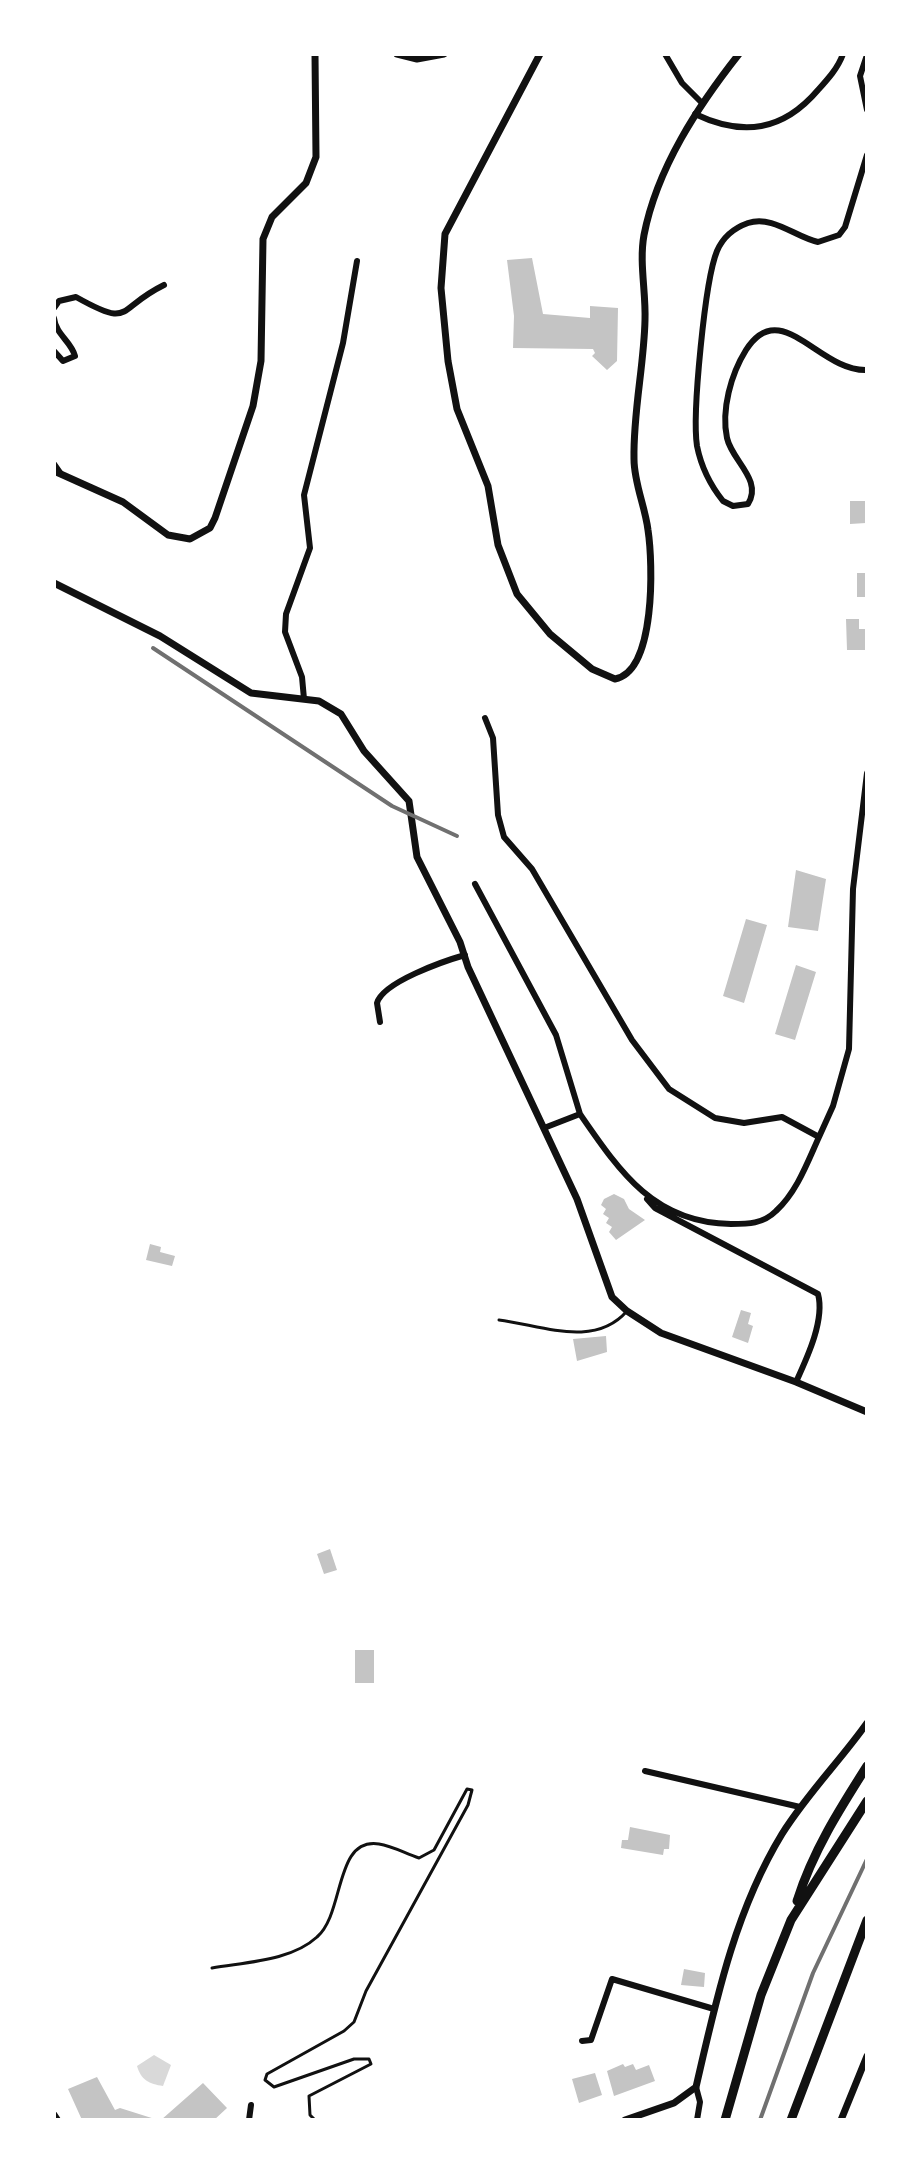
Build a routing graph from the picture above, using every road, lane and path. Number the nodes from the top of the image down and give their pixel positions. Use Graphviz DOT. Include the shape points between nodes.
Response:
graph roads {
  1 [pos="315,54"];
  2 [pos="397,54"];
  3 [pos="444,54"];
  4 [pos="540,54"];
  5 [pos="665,54"];
  6 [pos="739,54"];
  7 [pos="843,54"];
  8 [pos="867,55"];
  9 [pos="702,103"];
  10 [pos="867,110"];
  11 [pos="695,114"];
  12 [pos="867,155"];
  13 [pos="357,261"];
  14 [pos="164,285"];
  15 [pos="54,308"];
  16 [pos="54,318"];
  17 [pos="54,351"];
  18 [pos="867,370"];
  19 [pos="54,464"];
  20 [pos="58,473"];
  21 [pos="54,583"];
  22 [pos="304,699"];
  23 [pos="485,718"];
  24 [pos="867,773"];
  25 [pos="475,884"];
  26 [pos="465,955"];
  27 [pos="380,1022"];
  28 [pos="580,1114"];
  29 [pos="544,1128"];
  30 [pos="819,1137"];
  31 [pos="642,1194"];
  32 [pos="627,1311"];
  33 [pos="499,1320"];
  34 [pos="796,1382"];
  35 [pos="867,1412"];
  36 [pos="867,1723"];
  37 [pos="867,1766"];
  38 [pos="645,1771"];
  39 [pos="867,1801"];
  40 [pos="800,1807"];
  41 [pos="791,1920"];
  42 [pos="867,1920"];
  43 [pos="212,1968"];
  44 [pos="714,2009"];
  45 [pos="582,2041"];
  46 [pos="867,2056"];
  47 [pos="696,2087"];
  48 [pos="251,2105"];
  49 [pos="54,2114"];
  50 [pos="58,2120"];
  51 [pos="249,2120"];
  52 [pos="315,2120"];
  53 [pos="625,2120"];
  54 [pos="697,2120"];
  55 [pos="725,2120"];
  56 [pos="791,2120"];
  57 [pos="841,2120"];
  1 -- 20 [label="street" via="316,157 306,183 266,227 258,382 246,434 210,528 190,539 168,535 123,502"];
  2 -- 3 [label="street" via="417,59"];
  4 -- 11 [label="street" via="445,234 443,317 457,409 488,486 506,570 534,617 605,678 631,671 643,645 649,534 637,487 634,445 645,323 642,249 665,176"];
  5 -- 9 [label="street"];
  6 -- 9 [label="street"];
  7 -- 11 [label="street" via="814,96 782,122 740,129"];
  8 -- 10 [label="street" via="860,76"];
  9 -- 11 [label="street"];
  12 -- 18 [label="street" via="839,235 818,242 756,221 725,237 717,250 709,282 696,431 703,466 723,501 748,504 753,492 725,427 733,381 757,335 788,332 835,365"];
  13 -- 22 [label="street" via="343,343 304,495 310,548 286,614 285,632 302,677"];
  14 -- 15 [label="street" via="118,315 103,314 76,297 59,301"];
  16 -- 17 [label="street" via="75,356 63,361"];
  19 -- 20 [label="street"];
  21 -- 22 [label="street" via="160,636 251,693"];
  22 -- 26 [label="street" via="341,714 369,758 405,793 414,850"];
  23 -- 30 [label="street" via="493,738 504,837 532,869 632,1040 669,1089 723,1121 782,1117"];
  24 -- 30 [label="street" via="853,889 849,1049"];
  25 -- 28 [label="street" via="556,1035"];
  26 -- 27 [label="street" via="386,990 377,1003"];
  26 -- 29 [label="street"];
  28 -- 29 [label="street"];
  28 -- 31 [label="street"];
  29 -- 32 [label="street" via="585,1219 603,1279"];
  30 -- 31 [label="street" via="786,1200 761,1222 692,1221"];
  31 -- 34 [label="street" via="655,1208 818,1294 817,1322"];
  32 -- 33 [label="lane" via="615,1325 599,1331 566,1332"];
  32 -- 34 [label="street" via="661,1333"];
  34 -- 35 [label="street"];
  36 -- 40 [label="street"];
  37 -- 41 [label="highway" via="808,1866"];
  38 -- 40 [label="street"];
  39 -- 41 [label="highway"];
  40 -- 44 [label="street" via="755,1882"];
  41 -- 55 [label="highway" via="761,1995"];
  42 -- 56 [label="highway"];
  43 -- 52 [label="lane" via="304,1947 329,1921 352,1851 377,1843 427,1856 460,1797 472,1790 354,2022 267,2074 265,2080 274,2087 354,2059 369,2059 371,2064 362,2072 309,2096"];
  44 -- 45 [label="street" via="612,1979 591,2040"];
  44 -- 47 [label="street"];
  46 -- 57 [label="street"];
  47 -- 53 [label="street" via="674,2103"];
  47 -- 54 [label="street"];
  48 -- 51 [label="street"];
  49 -- 50 [label="street"];
}
